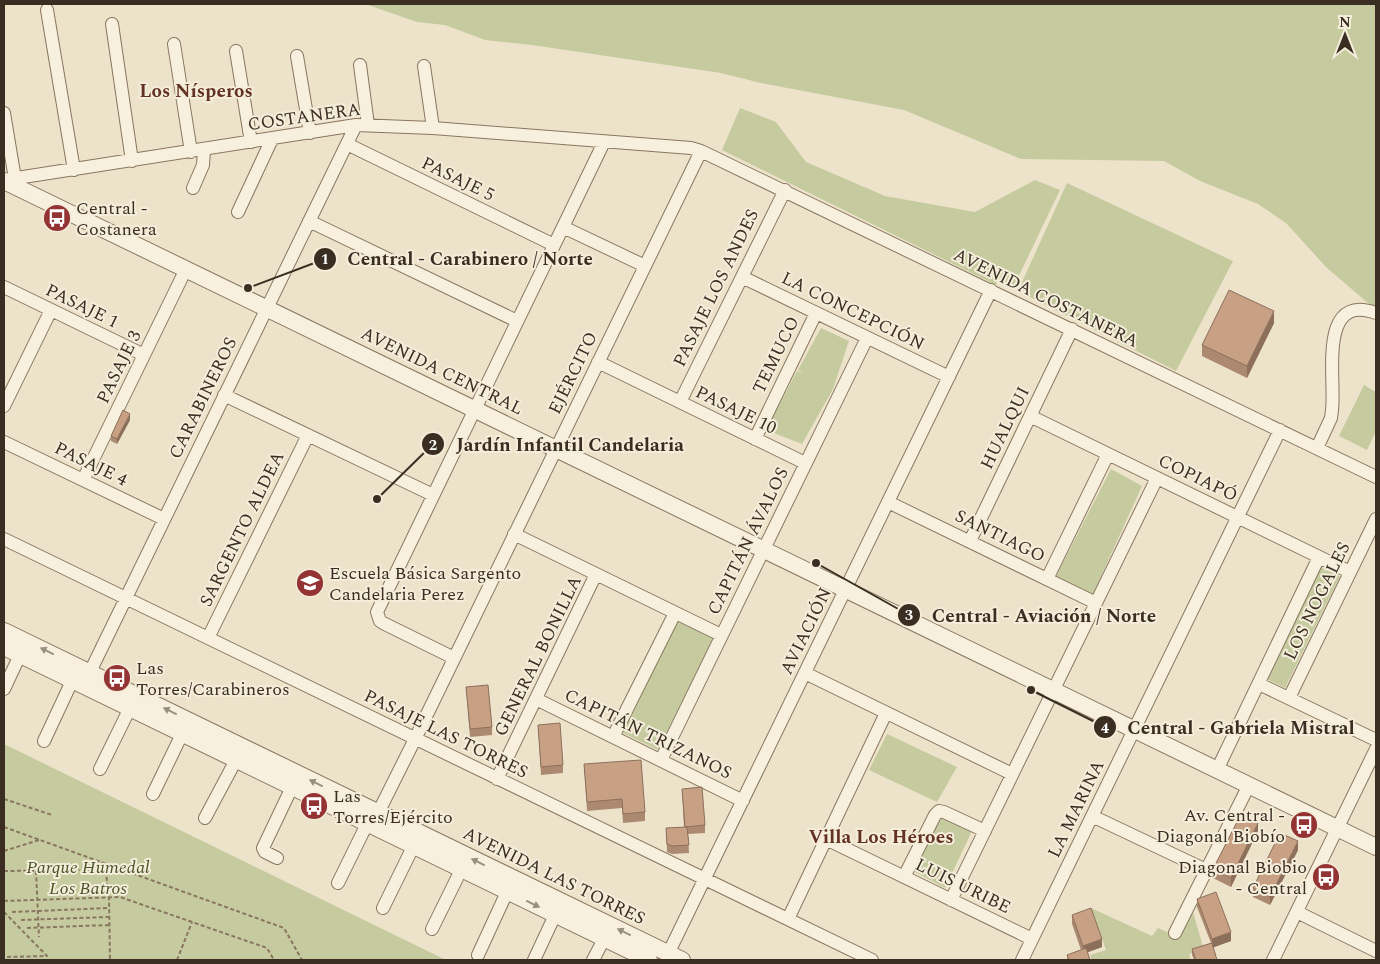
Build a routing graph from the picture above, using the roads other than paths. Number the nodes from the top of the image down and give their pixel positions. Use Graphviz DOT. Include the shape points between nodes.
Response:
graph roads {
  1 [pos="47,10"];
  2 [pos="112,24"];
  3 [pos="174,44"];
  4 [pos="236,52"];
  5 [pos="297,56"];
  6 [pos="360,65"];
  7 [pos="424,66"];
  8 [pos="4,113"];
  9 [pos="362,125"];
  10 [pos="433,128"];
  11 [pos="310,133"];
  12 [pos="272,139"];
  13 [pos="251,142"];
  14 [pos="604,142"];
  15 [pos="347,144"];
  16 [pos="198,151"];
  17 [pos="701,151"];
  18 [pos="132,161"];
  19 [pos="74,170"];
  20 [pos="7,180"];
  21 [pos="193,188"];
  22 [pos="785,190"];
  23 [pos="238,212"];
  24 [pos="309,221"];
  25 [pos="562,227"];
  26 [pos="554,245"];
  27 [pos="644,266"];
  28 [pos="186,269"];
  29 [pos="742,277"];
  30 [pos="4,287"];
  31 [pos="991,290"];
  32 [pos="267,308"];
  33 [pos="51,310"];
  34 [pos="816,313"];
  35 [pos="1376,313"];
  36 [pos="517,321"];
  37 [pos="1072,329"];
  38 [pos="868,338"];
  39 [pos="144,355"];
  40 [pos="598,362"];
  41 [pos="948,377"];
  42 [pos="224,394"];
  43 [pos="680,402"];
  44 [pos="4,406"];
  45 [pos="475,409"];
  46 [pos="1030,416"];
  47 [pos="1280,430"];
  48 [pos="308,435"];
  49 [pos="755,439"];
  50 [pos="4,442"];
  51 [pos="1316,448"];
  52 [pos="556,449"];
  53 [pos="1108,454"];
  54 [pos="805,463"];
  55 [pos="1376,477"];
  56 [pos="1156,478"];
  57 [pos="83,480"];
  58 [pos="433,495"];
  59 [pos="888,502"];
  60 [pos="1238,517"];
  61 [pos="164,518"];
  62 [pos="1376,520"];
  63 [pos="514,534"];
  64 [pos="4,539"];
  65 [pos="970,541"];
  66 [pos="763,549"];
  67 [pos="1319,557"];
  68 [pos="1350,572"];
  69 [pos="596,574"];
  70 [pos="1047,579"];
  71 [pos="845,589"];
  72 [pos="125,598"];
  73 [pos="1096,603"];
  74 [pos="675,613"];
  75 [pos="4,631"];
  76 [pos="721,635"];
  77 [pos="208,638"];
  78 [pos="4,647"];
  79 [pos="20,655"];
  80 [pos="454,658"];
  81 [pos="805,673"];
  82 [pos="81,679"];
  83 [pos="1258,684"];
  84 [pos="4,689"];
  85 [pos="1053,690"];
  86 [pos="1289,698"];
  87 [pos="536,699"];
  88 [pos="130,708"];
  89 [pos="886,713"];
  90 [pos="1134,730"];
  91 [pos="182,734"];
  92 [pos="613,737"];
  93 [pos="415,739"];
  94 [pos="1376,740"];
  95 [pos="44,741"];
  96 [pos="1376,749"];
  97 [pos="236,760"];
  98 [pos="661,760"];
  99 [pos="100,769"];
  100 [pos="1217,770"];
  101 [pos="1012,774"];
  102 [pos="497,779"];
  103 [pos="1249,785"];
  104 [pos="292,787"];
  105 [pos="153,794"];
  106 [pos="743,801"];
  107 [pos="1092,816"];
  108 [pos="206,818"];
  109 [pos="372,818"];
  110 [pos="1338,828"];
  111 [pos="985,830"];
  112 [pos="826,839"];
  113 [pos="413,846"];
  114 [pos="1376,847"];
  115 [pos="277,858"];
  116 [pos="461,870"];
  117 [pos="1206,870"];
  118 [pos="904,877"];
  119 [pos="705,880"];
  120 [pos="338,883"];
  121 [pos="507,892"];
  122 [pos="951,900"];
  123 [pos="383,908"];
  124 [pos="1297,912"];
  125 [pos="555,915"];
  126 [pos="788,919"];
  127 [pos="432,929"];
  128 [pos="1176,933"];
  129 [pos="604,938"];
  130 [pos="1032,939"];
  131 [pos="1376,951"];
  132 [pos="478,955"];
  133 [pos="672,958"];
  134 [pos="534,960"];
  135 [pos="593,960"];
  136 [pos="649,960"];
  137 [pos="872,960"];
  138 [pos="1022,960"];
  139 [pos="1273,960"];
  1 -- 19 [label="street"];
  2 -- 18 [label="street"];
  3 -- 16 [label="street"];
  4 -- 13 [label="street"];
  5 -- 11 [label="street"];
  6 -- 9 [label="street"];
  7 -- 10 [label="street"];
  8 -- 20 [label="street"];
  9 -- 10 [label="street, COSTANERA"];
  9 -- 11 [label="street, COSTANERA"];
  9 -- 15 [label="street, CARABINEROS"];
  10 -- 14 [label="street, COSTANERA"];
  11 -- 12 [label="street, COSTANERA"];
  12 -- 13 [label="street, COSTANERA"];
  12 -- 23 [label="street"];
  13 -- 16 [label="street, COSTANERA"];
  14 -- 17 [label="street, COSTANERA"];
  14 -- 25 [label="street"];
  15 -- 24 [label="street, CARABINEROS"];
  15 -- 26 [label="street, PASAJE 5"];
  16 -- 18 [label="street, COSTANERA"];
  16 -- 21 [label="street" via="204,165"];
  17 -- 22 [label="street, AVENIDA COSTANERA"];
  17 -- 27 [label="street, EJÉRCITO"];
  18 -- 19 [label="street, COSTANERA"];
  19 -- 20 [label="street, COSTANERA"];
  20 -- 28 [label="street, AVENIDA CENTRAL"];
  22 -- 29 [label="street, PASAJE LOS ANDES"];
  22 -- 31 [label="street, AVENIDA COSTANERA"];
  24 -- 32 [label="street, CARABINEROS"];
  24 -- 36 [label="street"];
  25 -- 26 [label="street"];
  25 -- 27 [label="street"];
  26 -- 36 [label="street"];
  27 -- 40 [label="street, EJÉRCITO"];
  28 -- 32 [label="street, AVENIDA CENTRAL"];
  28 -- 39 [label="street, PASAJE 3"];
  29 -- 34 [label="street, LA CONCEPCIÓN"];
  29 -- 43 [label="street, PASAJE LOS ANDES"];
  30 -- 33 [label="street, PASAJE 1"];
  31 -- 37 [label="street, AVENIDA COSTANERA"];
  31 -- 41 [label="street, AVIACIÓN"];
  32 -- 42 [label="street, CARABINEROS"];
  32 -- 45 [label="street, AVENIDA CENTRAL"];
  33 -- 39 [label="street, PASAJE 1"];
  33 -- 44 [label="street"];
  34 -- 38 [label="street, LA CONCEPCIÓN"];
  34 -- 49 [label="street, TEMUCO"];
  35 -- 51 [label="street" via="1361,309 1351,311 1337,324 1333,339 1332,410"];
  36 -- 45 [label="street"];
  37 -- 46 [label="street, HUALQUI"];
  37 -- 47 [label="street, AVENIDA COSTANERA"];
  38 -- 41 [label="street, LA CONCEPCIÓN"];
  38 -- 54 [label="street, CAPITÁN ÁVALOS"];
  39 -- 57 [label="street, PASAJE 3"];
  40 -- 43 [label="street, PASAJE 10"];
  40 -- 52 [label="street, EJÉRCITO"];
  41 -- 59 [label="street, AVIACIÓN"];
  42 -- 48 [label="street"];
  42 -- 61 [label="street, CARABINEROS"];
  43 -- 49 [label="street, PASAJE 10"];
  45 -- 52 [label="street, AVENIDA CENTRAL"];
  45 -- 58 [label="street"];
  46 -- 53 [label="street, COPIAPÓ"];
  46 -- 65 [label="street, HUALQUI"];
  47 -- 51 [label="street, AVENIDA COSTANERA"];
  47 -- 60 [label="street, LA MARINA"];
  48 -- 58 [label="street"];
  48 -- 77 [label="street, SARGENTO ALDEA"];
  49 -- 54 [label="street, PASAJE 10"];
  50 -- 57 [label="street, PASAJE 4"];
  51 -- 55 [label="street, AVENIDA COSTANERA"];
  52 -- 63 [label="street, EJÉRCITO"];
  52 -- 66 [label="street, AVENIDA CENTRAL"];
  53 -- 56 [label="street, COPIAPÓ"];
  53 -- 70 [label="street"];
  54 -- 66 [label="street, CAPITÁN ÁVALOS"];
  56 -- 60 [label="street, COPIAPÓ"];
  56 -- 73 [label="street"];
  57 -- 61 [label="street, PASAJE 4"];
  58 -- 80 [label="street" via="379,608 378,617 383,623"];
  59 -- 65 [label="street, SANTIAGO"];
  59 -- 71 [label="street, AVIACIÓN"];
  60 -- 67 [label="street, COPIAPÓ"];
  60 -- 90 [label="street, LA MARINA"];
  61 -- 72 [label="street, CARABINEROS"];
  62 -- 68 [label="street, LOS NOGALES"];
  63 -- 69 [label="street"];
  63 -- 80 [label="street, EJÉRCITO"];
  64 -- 72 [label="street, PASAJE LAS TORRES"];
  65 -- 70 [label="street, SANTIAGO"];
  66 -- 71 [label="street, AVENIDA CENTRAL"];
  66 -- 76 [label="street, CAPITÁN ÁVALOS"];
  67 -- 68 [label="street, COPIAPÓ"];
  67 -- 83 [label="street"];
  68 -- 86 [label="street, LOS NOGALES"];
  69 -- 74 [label="street"];
  69 -- 87 [label="street, GENERAL BONILLA"];
  70 -- 73 [label="street, SANTIAGO"];
  71 -- 81 [label="street, AVIACIÓN"];
  71 -- 85 [label="street, AVENIDA CENTRAL"];
  72 -- 77 [label="street, PASAJE LAS TORRES"];
  72 -- 82 [label="street, CARABINEROS"];
  73 -- 85 [label="street"];
  74 -- 76 [label="street"];
  74 -- 92 [label="street"];
  82 -- 75 [label="street, AVENIDA LAS TORRES, one-way"];
  76 -- 98 [label="street, CAPITÁN ÁVALOS"];
  77 -- 93 [label="street, PASAJE LAS TORRES"];
  78 -- 79 [label="street, AVENIDA LAS TORRES"];
  79 -- 82 [label="street, AVENIDA LAS TORRES"];
  79 -- 84 [label="street"];
  80 -- 93 [label="street, EJÉRCITO"];
  81 -- 89 [label="street"];
  81 -- 106 [label="street, AVIACIÓN"];
  82 -- 88 [label="street, AVENIDA LAS TORRES"];
  82 -- 95 [label="street, CARABINEROS"];
  109 -- 82 [label="street, AVENIDA LAS TORRES, one-way"];
  83 -- 86 [label="street"];
  83 -- 100 [label="street"];
  85 -- 90 [label="street, AVENIDA CENTRAL"];
  85 -- 101 [label="street"];
  86 -- 94 [label="street"];
  87 -- 92 [label="street, CAPITÁN TRIZANOS"];
  87 -- 102 [label="street, GENERAL BONILLA"];
  88 -- 91 [label="street, AVENIDA LAS TORRES"];
  88 -- 99 [label="street"];
  89 -- 101 [label="street"];
  89 -- 112 [label="street"];
  90 -- 100 [label="street, AVENIDA CENTRAL"];
  90 -- 107 [label="street, LA MARINA"];
  91 -- 97 [label="street, AVENIDA LAS TORRES"];
  91 -- 105 [label="street"];
  92 -- 98 [label="street, CAPITÁN TRIZANOS"];
  93 -- 102 [label="street, PASAJE LAS TORRES"];
  93 -- 109 [label="street, EJÉRCITO"];
  96 -- 110 [label="street"];
  97 -- 104 [label="street, AVENIDA LAS TORRES"];
  97 -- 108 [label="street"];
  98 -- 106 [label="street, CAPITÁN TRIZANOS"];
  100 -- 103 [label="street, AVENIDA CENTRAL"];
  101 -- 111 [label="street"];
  102 -- 119 [label="street, PASAJE LAS TORRES"];
  103 -- 110 [label="street, AVENIDA CENTRAL"];
  103 -- 117 [label="street"];
  104 -- 109 [label="street, AVENIDA LAS TORRES"];
  104 -- 115 [label="street" via="262,848"];
  106 -- 119 [label="street, AVIACIÓN"];
  107 -- 117 [label="street"];
  107 -- 130 [label="street, LA MARINA"];
  109 -- 113 [label="street, AVENIDA LAS TORRES"];
  109 -- 120 [label="street, EJÉRCITO"];
  133 -- 109 [label="street, AVENIDA LAS TORRES, one-way"];
  110 -- 114 [label="street, AVENIDA CENTRAL"];
  110 -- 124 [label="street"];
  111 -- 118 [label="street" via="944,812 936,813"];
  111 -- 122 [label="street"];
  112 -- 118 [label="street, LUIS URIBE"];
  112 -- 126 [label="street"];
  113 -- 116 [label="street, AVENIDA LAS TORRES"];
  113 -- 123 [label="street"];
  116 -- 121 [label="street, AVENIDA LAS TORRES"];
  116 -- 127 [label="street"];
  117 -- 128 [label="street"];
  118 -- 122 [label="street, LUIS URIBE"];
  119 -- 126 [label="street, PASAJE LAS TORRES"];
  119 -- 133 [label="street, AVIACIÓN"];
  121 -- 125 [label="street, AVENIDA LAS TORRES, one-way"];
  121 -- 132 [label="street"];
  122 -- 130 [label="street, LUIS URIBE"];
  124 -- 131 [label="street"];
  124 -- 139 [label="street"];
  125 -- 129 [label="street, AVENIDA LAS TORRES"];
  125 -- 134 [label="street"];
  126 -- 137 [label="street, PASAJE LAS TORRES"];
  129 -- 135 [label="street"];
  129 -- 136 [label="street, AVENIDA LAS TORRES"];
  130 -- 138 [label="street, LA MARINA"];
}
